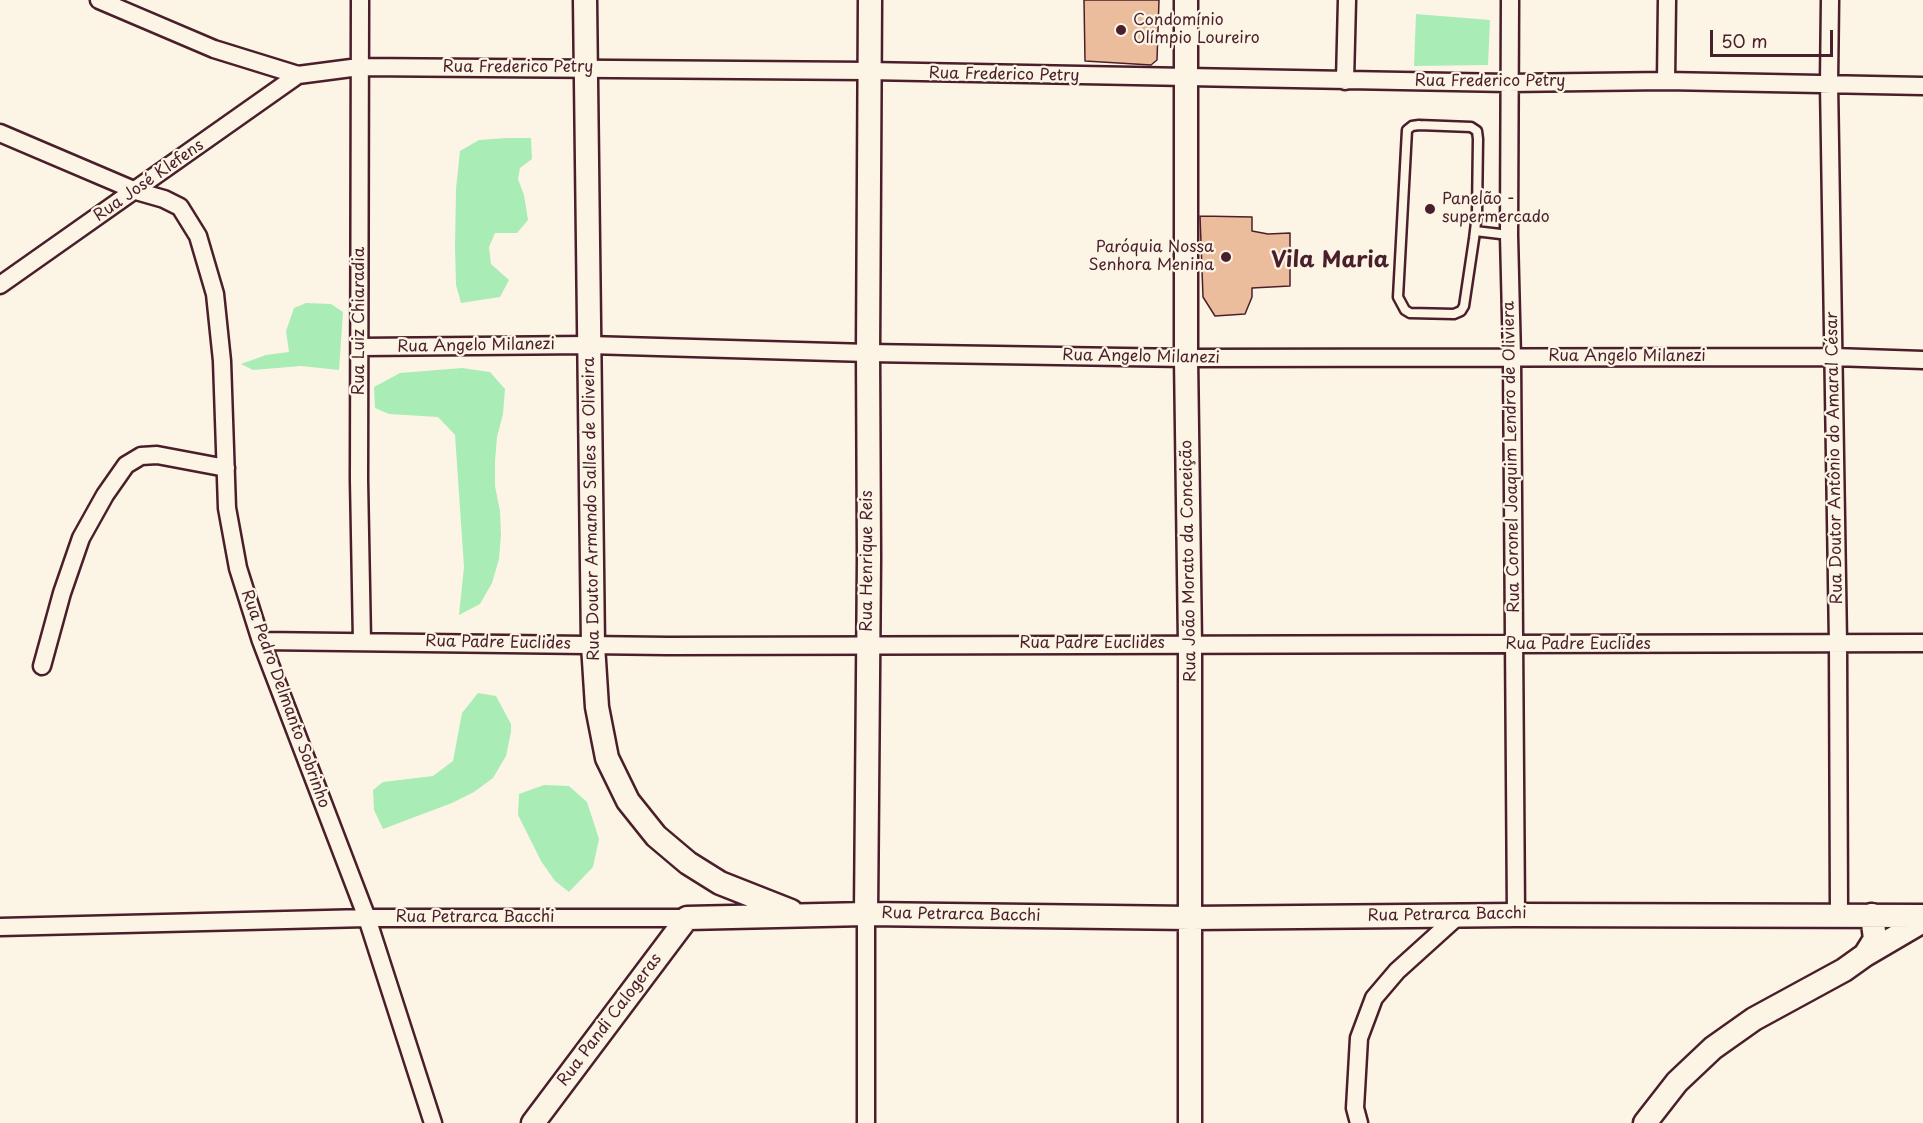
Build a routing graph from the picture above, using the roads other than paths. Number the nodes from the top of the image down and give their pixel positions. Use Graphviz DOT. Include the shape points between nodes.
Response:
graph roads {
  1 [pos="99,0"];
  2 [pos="360,0"];
  3 [pos="585,0"];
  4 [pos="870,0"];
  5 [pos="1186,0"];
  6 [pos="1347,0"];
  7 [pos="1510,0"];
  8 [pos="1667,0"];
  9 [pos="1830,0"];
  10 [pos="358,67"];
  11 [pos="586,69"];
  12 [pos="868,71"];
  13 [pos="298,75"];
  14 [pos="1186,79"];
  15 [pos="1345,81"];
  16 [pos="1666,81"];
  17 [pos="1508,83"];
  18 [pos="1829,83"];
  19 [pos="1923,86"];
  20 [pos="0,133"];
  21 [pos="136,191"];
  22 [pos="1475,231"];
  23 [pos="1509,235"];
  24 [pos="0,285"];
  25 [pos="589,345"];
  26 [pos="360,347"];
  27 [pos="867,353"];
  28 [pos="1834,357"];
  29 [pos="1186,358"];
  30 [pos="1512,358"];
  31 [pos="1923,360"];
  32 [pos="226,468"];
  33 [pos="261,641"];
  34 [pos="362,641"];
  35 [pos="1923,643"];
  36 [pos="1190,644"];
  37 [pos="1838,644"];
  38 [pos="593,645"];
  39 [pos="1514,645"];
  40 [pos="868,646"];
  41 [pos="42,666"];
  42 [pos="866,914"];
  43 [pos="801,915"];
  44 [pos="1459,915"];
  45 [pos="1516,915"];
  46 [pos="1839,915"];
  47 [pos="1872,915"];
  48 [pos="1923,916"];
  49 [pos="367,918"];
  50 [pos="687,918"];
  51 [pos="1191,918"];
  52 [pos="1923,921"];
  53 [pos="0,927"];
  54 [pos="1865,955"];
  55 [pos="433,1123"];
  56 [pos="533,1123"];
  57 [pos="866,1123"];
  58 [pos="1190,1123"];
  59 [pos="1359,1123"];
  60 [pos="1645,1123"];
  1 -- 13 [label="street, Rua Frederico Petry" via="214,49"];
  2 -- 10 [label="street, Rua Luiz Chiaradia"];
  3 -- 11 [label="street, Rua Doutor Armando Salles de Oliveira"];
  4 -- 12 [label="street, Rua Henrique Reis"];
  5 -- 14 [label="street, Rua João Morato da Conceição"];
  6 -- 15 [label="street"];
  7 -- 17 [label="street, Rua Coronel Joaquim Lendro de Oliviera"];
  8 -- 16 [label="street"];
  9 -- 18 [label="street, Rua Doutor Antônio do Amaral César"];
  10 -- 11 [label="street, Rua Frederico Petry"];
  10 -- 13 [label="street, Rua Frederico Petry"];
  10 -- 26 [label="street, Rua Luiz Chiaradia"];
  11 -- 12 [label="street, Rua Frederico Petry"];
  11 -- 25 [label="street, Rua Doutor Armando Salles de Oliveira"];
  12 -- 14 [label="street, Rua Frederico Petry"];
  12 -- 27 [label="street, Rua Henrique Reis"];
  13 -- 21 [label="street, Rua José Klefens"];
  14 -- 15 [label="street, Rua Frederico Petry"];
  14 -- 29 [label="street, Rua João Morato da Conceição"];
  15 -- 17 [label="street, Rua Frederico Petry"];
  16 -- 17 [label="street, Rua Frederico Petry"];
  16 -- 18 [label="street, Rua Frederico Petry"];
  17 -- 23 [label="street, Rua Coronel Joaquim Lendro de Oliviera"];
  18 -- 19 [label="street, Rua Frederico Petry"];
  18 -- 28 [label="street, Rua Doutor Antônio do Amaral César"];
  20 -- 21 [label="street, Rua Pedro Delmanto Sobrinho"];
  21 -- 24 [label="street, Rua José Klefens"];
  21 -- 32 [label="street, Rua Pedro Delmanto Sobrinho" via="180,207 198,236 215,294"];
  22 -- 22 [label="lane" via="1461,311 1410,314 1405,310 1398,297 1407,130 1412,126 1471,127 1477,131"];
  22 -- 23 [label="lane"];
  23 -- 30 [label="street, Rua Coronel Joaquim Lendro de Oliviera"];
  25 -- 26 [label="street, Rua Angelo Milanezi"];
  25 -- 27 [label="street, Rua Angelo Milanezi"];
  25 -- 38 [label="street, Rua Doutor Armando Salles de Oliveira"];
  26 -- 34 [label="street, Rua Luiz Chiaradia"];
  27 -- 29 [label="street, Rua Angelo Milanezi"];
  27 -- 40 [label="street, Rua Henrique Reis"];
  28 -- 30 [label="street, Rua Angelo Milanezi"];
  28 -- 31 [label="street, Rua Angelo Milanezi"];
  28 -- 37 [label="street, Rua Doutor Antônio do Amaral César"];
  29 -- 30 [label="street, Rua Angelo Milanezi"];
  29 -- 36 [label="street, Rua João Morato da Conceição"];
  30 -- 39 [label="street, Rua Coronel Joaquim Lendro de Oliviera"];
  32 -- 33 [label="street, Rua Pedro Delmanto Sobrinho" via="227,508 238,568"];
  32 -- 41 [label="street" via="157,455 141,456 126,465 81,538"];
  33 -- 34 [label="street, Rua Padre Euclides"];
  33 -- 49 [label="street, Rua Pedro Delmanto Sobrinho"];
  34 -- 38 [label="street, Rua Padre Euclides"];
  35 -- 37 [label="street, Rua Padre Euclides"];
  36 -- 39 [label="street, Rua Padre Euclides"];
  36 -- 40 [label="street, Rua Padre Euclides"];
  36 -- 51 [label="street, Rua João Morato da Conceição"];
  37 -- 39 [label="street, Rua Padre Euclides"];
  37 -- 46 [label="street, Rua Doutor Antônio do Amaral César"];
  38 -- 40 [label="street, Rua Padre Euclides"];
  38 -- 43 [label="street, Rua Doutor Armando Salles de Oliveira" via="597,707 607,758 628,801 656,836 688,863 720,883"];
  39 -- 45 [label="street, Rua Coronel Joaquim Lendro de Oliviera"];
  40 -- 42 [label="street, Rua Henrique Reis"];
  42 -- 43 [label="street, Rua Petrarca Bacchi"];
  42 -- 51 [label="street, Rua Petrarca Bacchi"];
  42 -- 57 [label="street, Rua Henrique Reis"];
  43 -- 50 [label="street, Rua Petrarca Bacchi"];
  44 -- 45 [label="street, Rua Petrarca Bacchi"];
  44 -- 51 [label="street, Rua Petrarca Bacchi"];
  44 -- 59 [label="street" via="1397,971 1374,998 1359,1038 1355,1108"];
  45 -- 46 [label="street, Rua Petrarca Bacchi"];
  46 -- 47 [label="street, Rua Petrarca Bacchi"];
  47 -- 48 [label="street, Rua Petrarca Bacchi"];
  47 -- 54 [label="street" via="1875,939"];
  49 -- 50 [label="street, Rua Petrarca Bacchi"];
  49 -- 53 [label="street, Rua Petrarca Bacchi"];
  49 -- 55 [label="street, Rua Pedro Delmanto Sobrinho"];
  50 -- 56 [label="street, Rua Pandi Calogeras"];
  51 -- 58 [label="street, Rua João Morato da Conceição"];
  52 -- 54 [label="street"];
  54 -- 60 [label="street" via="1754,1019 1713,1048 1677,1082"];
}
